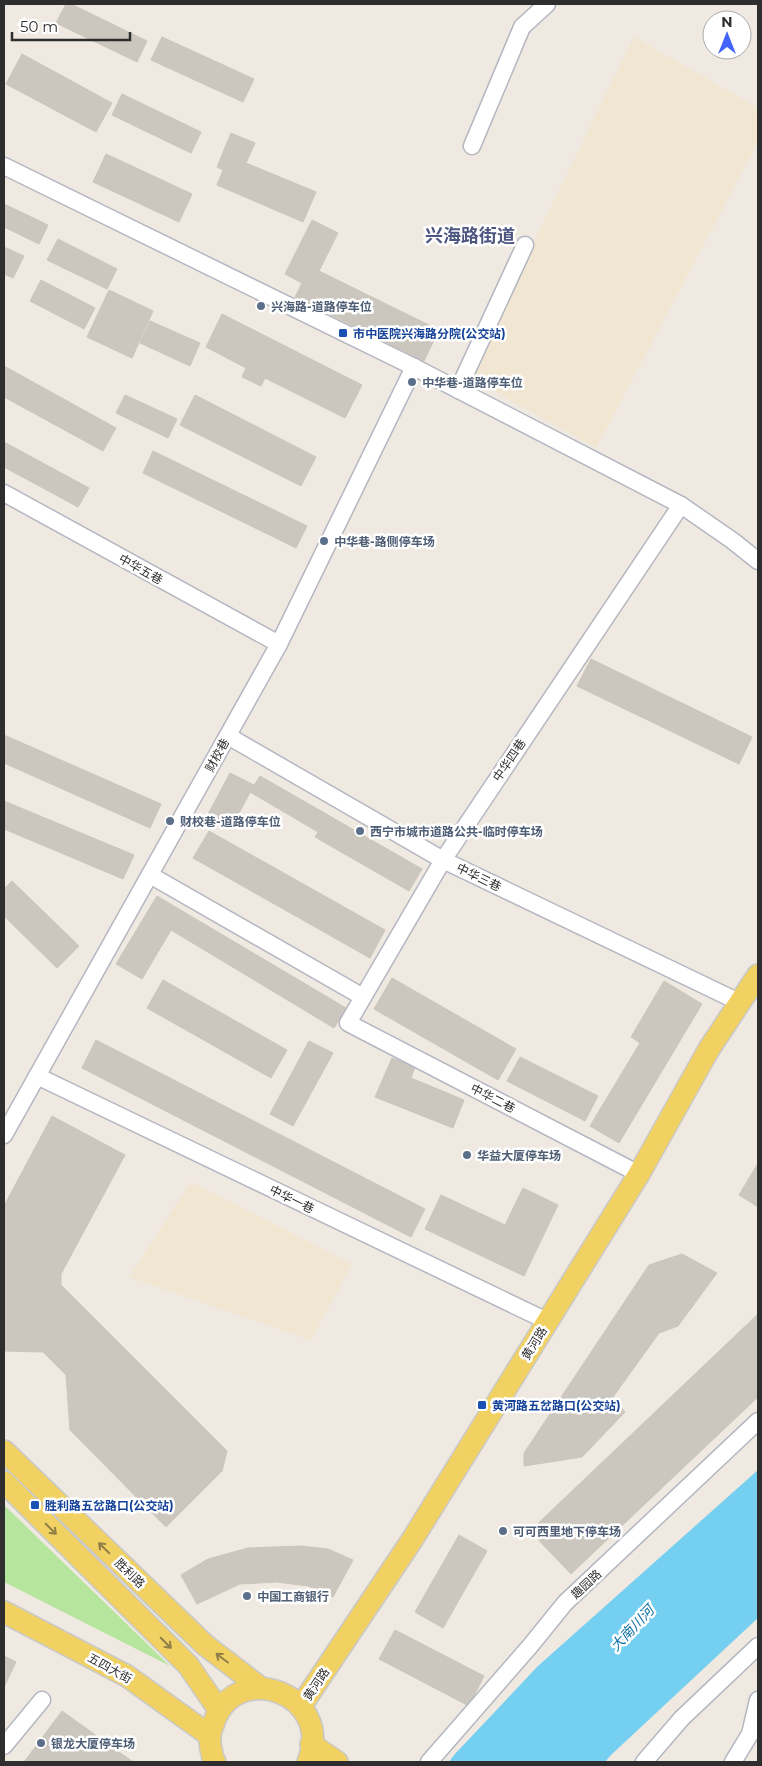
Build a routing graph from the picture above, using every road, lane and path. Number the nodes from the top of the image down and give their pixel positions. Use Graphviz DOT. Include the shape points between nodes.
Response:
graph roads {
  1 [pos="547,4"];
  2 [pos="472,146"];
  3 [pos="4,166"];
  4 [pos="525,245"];
  5 [pos="414,367"];
  6 [pos="458,390"];
  7 [pos="4,493"];
  8 [pos="681,505"];
  9 [pos="758,561"];
  10 [pos="279,644"];
  11 [pos="228,736"];
  12 [pos="442,860"];
  13 [pos="150,875"];
  14 [pos="758,975"];
  15 [pos="364,997"];
  16 [pos="739,1002"];
  17 [pos="348,1023"];
  18 [pos="37,1076"];
  19 [pos="4,1135"];
  20 [pos="639,1174"];
  21 [pos="547,1321"];
  22 [pos="758,1421"];
  23 [pos="4,1451"];
  24 [pos="4,1482"];
  25 [pos="4,1612"];
  26 [pos="758,1646"];
  27 [pos="261,1688"];
  28 [pos="42,1700"];
  29 [pos="758,1700"];
  30 [pos="301,1706"];
  31 [pos="218,1710"];
  32 [pos="209,1735"];
  33 [pos="4,1746"];
  34 [pos="310,1753"];
  35 [pos="215,1762"];
  36 [pos="337,1762"];
  37 [pos="429,1762"];
  38 [pos="644,1762"];
  39 [pos="733,1762"];
  1 -- 2 [label="street" via="522,26"];
  3 -- 5 [label="street"];
  4 -- 6 [label="street"];
  5 -- 6 [label="street"];
  5 -- 10 [label="street, 财校巷"];
  6 -- 8 [label="street"];
  7 -- 10 [label="street, 中华五巷"];
  8 -- 9 [label="street"];
  8 -- 12 [label="street, 中华四巷"];
  10 -- 11 [label="street, 财校巷"];
  11 -- 12 [label="street, 中华三巷"];
  11 -- 13 [label="street, 财校巷"];
  12 -- 15 [label="street, 中华四巷"];
  12 -- 16 [label="street, 中华三巷"];
  13 -- 15 [label="street"];
  13 -- 18 [label="street, 财校巷"];
  14 -- 16 [label="main road, 黄河路"];
  15 -- 17 [label="street, 中华四巷"];
  16 -- 20 [label="main road, 黄河路" via="709,1048"];
  17 -- 20 [label="street, 中华二巷"];
  18 -- 19 [label="street, 财校巷"];
  18 -- 21 [label="street, 中华一巷"];
  20 -- 21 [label="main road, 黄河路"];
  21 -- 30 [label="main road, 黄河路" via="412,1540"];
  22 -- 37 [label="street, 趣园路" via="565,1603"];
  27 -- 23 [label="main road, 胜利路, one-way" via="205,1645"];
  24 -- 31 [label="main road, 胜利路, one-way" via="188,1665"];
  25 -- 32 [label="main road, 五四大街" via="127,1676"];
  26 -- 38 [label="street" via="682,1718"];
  27 -- 30 [label="main road" via="279,1691"];
  27 -- 31 [label="main road" via="236,1694"];
  28 -- 33 [label="street"];
  29 -- 39 [label="street" via="750,1734"];
  30 -- 34 [label="main road" via="311,1725"];
  31 -- 32 [label="main road"];
  32 -- 35 [label="main road"];
  34 -- 36 [label="main road"];
}
